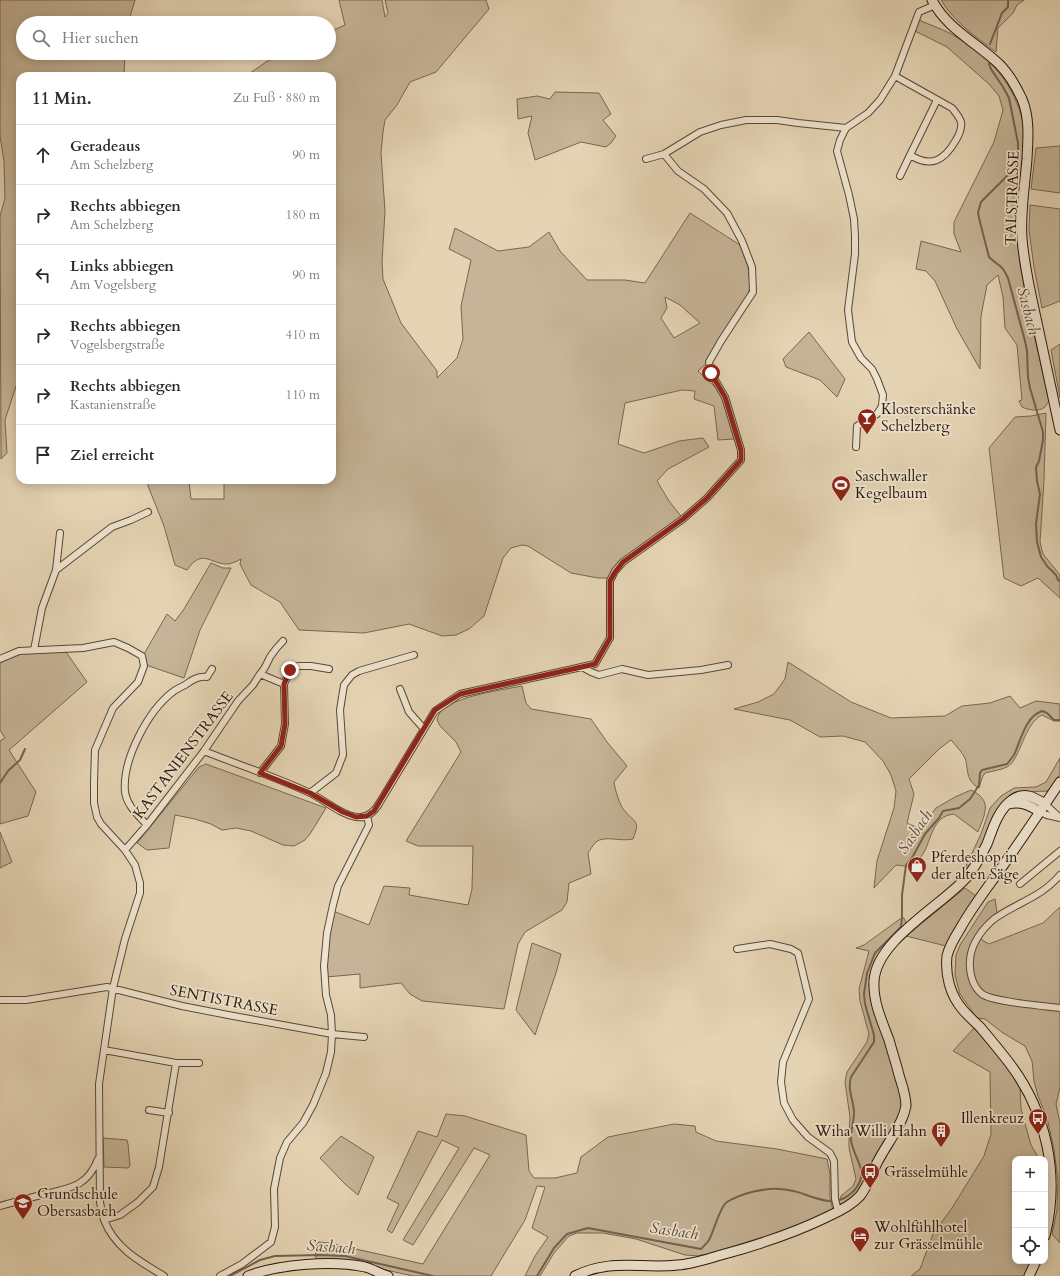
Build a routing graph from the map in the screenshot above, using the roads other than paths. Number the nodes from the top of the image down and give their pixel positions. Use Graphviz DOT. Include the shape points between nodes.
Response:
graph roads {
  1 [pos="933,3"];
  2 [pos="895,76"];
  3 [pos="937,100"];
  4 [pos="846,128"];
  5 [pos="664,154"];
  6 [pos="910,155"];
  7 [pos="646,159"];
  8 [pos="900,176"];
  9 [pos="1060,430"];
  10 [pos="856,447"];
  11 [pos="148,512"];
  12 [pos="60,532"];
  13 [pos="56,570"];
  14 [pos="283,641"];
  15 [pos="34,650"];
  16 [pos="414,655"];
  17 [pos="0,659"];
  18 [pos="728,665"];
  19 [pos="582,667"];
  20 [pos="329,668"];
  21 [pos="212,669"];
  22 [pos="260,674"];
  23 [pos="284,684"];
  24 [pos="400,689"];
  25 [pos="424,729"];
  26 [pos="204,751"];
  27 [pos="260,773"];
  28 [pos="1060,782"];
  29 [pos="310,793"];
  30 [pos="1045,804"];
  31 [pos="1007,805"];
  32 [pos="1040,812"];
  33 [pos="367,816"];
  34 [pos="1060,818"];
  35 [pos="147,825"];
  36 [pos="125,850"];
  37 [pos="1060,852"];
  38 [pos="1060,874"];
  39 [pos="1020,884"];
  40 [pos="737,949"];
  41 [pos="113,988"];
  42 [pos="0,1000"];
  43 [pos="1060,1008"];
  44 [pos="332,1034"];
  45 [pos="364,1037"];
  46 [pos="104,1050"];
  47 [pos="176,1063"];
  48 [pos="199,1063"];
  49 [pos="150,1110"];
  50 [pos="168,1113"];
  51 [pos="99,1154"];
  52 [pos="836,1205"];
  53 [pos="0,1206"];
  54 [pos="104,1220"];
  55 [pos="1047,1228"];
  56 [pos="1035,1264"];
  57 [pos="164,1276"];
  58 [pos="220,1276"];
  59 [pos="248,1276"];
  60 [pos="388,1276"];
  61 [pos="575,1276"];
  62 [pos="1029,1276"];
  1 -- 2 [label="street" via="920,12"];
  1 -- 9 [label="main road, TALSTRASSE" via="950,25 1000,64 1012,79 1023,101 1029,134 1022,237 1027,279"];
  2 -- 3 [label="street"];
  2 -- 4 [label="street" via="880,100 868,113"];
  3 -- 6 [label="street"];
  3 -- 6 [label="street" via="958,114 961,122 958,136 946,155 937,160 920,161"];
  4 -- 5 [label="street" via="777,120 746,120 700,132"];
  4 -- 10 [label="street" via="837,151 849,195 855,236 856,254 848,310 852,342 877,378 883,395 882,406 877,414 856,426"];
  5 -- 7 [label="street"];
  5 -- 19 [label="street" via="678,172 704,189 727,213 752,267 753,292 709,362 711,373 725,397 741,450 741,460 707,498 683,519 623,562 615,572 610,581 610,638 595,664"];
  6 -- 8 [label="street"];
  11 -- 13 [label="street" via="112,527"];
  12 -- 13 [label="street"];
  13 -- 15 [label="street" via="42,608"];
  14 -- 22 [label="street, KASTANIENSTRASSE"];
  15 -- 17 [label="street" via="19,651"];
  15 -- 36 [label="street" via="83,648 114,642 142,656 144,666 138,682 113,708 95,750 94,796 97,817 100,824"];
  16 -- 29 [label="street" via="359,671 344,685 340,710 343,755 336,773"];
  18 -- 19 [label="street" via="648,675 622,669 599,675"];
  19 -- 25 [label="street" via="460,694 435,710"];
  20 -- 23 [label="street" via="298,666 290,670"];
  21 -- 35 [label="street" via="207,677 199,676 173,691 156,708 142,728 125,776 126,794 131,808"];
  22 -- 23 [label="street"];
  22 -- 26 [label="street, KASTANIENSTRASSE"];
  23 -- 27 [label="street" via="285,724 281,746"];
  24 -- 25 [label="street" via="409,712"];
  25 -- 33 [label="street" via="380,802"];
  26 -- 27 [label="street"];
  26 -- 35 [label="street, KASTANIENSTRASSE"];
  27 -- 29 [label="street"];
  28 -- 30 [label="main road"];
  29 -- 33 [label="street" via="343,812 356,817"];
  30 -- 31 [label="main road" via="1035,797 1026,795 1013,799"];
  30 -- 32 [label="main road"];
  30 -- 34 [label="street"];
  31 -- 32 [label="main road" via="1021,803"];
  31 -- 52 [label="main road" via="1000,813 978,862 966,878 904,932 882,957 877,968 874,981 876,1000 904,1092 906,1107 861,1195 851,1203"];
  32 -- 34 [label="street"];
  32 -- 55 [label="main road" via="956,935 948,956 947,975 952,993 962,1009 1011,1065 1037,1110 1048,1150 1051,1174 1051,1205"];
  33 -- 44 [label="street" via="369,825 338,886 327,933 324,966"];
  35 -- 36 [label="street, KASTANIENSTRASSE"];
  36 -- 41 [label="street" via="135,865 140,893"];
  37 -- 39 [label="street"];
  38 -- 43 [label="street" via="1042,891 994,919 982,931 970,958 972,980 981,993 991,999"];
  40 -- 52 [label="street" via="770,944 798,953 809,999 783,1062 781,1082 784,1103 793,1120 808,1137 830,1153 834,1161"];
  41 -- 42 [label="street, SENTISTRASSE" via="102,987 26,1000"];
  41 -- 44 [label="street, SENTISTRASSE" via="190,1007"];
  41 -- 46 [label="street"];
  44 -- 45 [label="street, SENTISTRASSE"];
  44 -- 58 [label="street" via="326,1073 313,1105 303,1123 286,1142 280,1158 274,1190 275,1227 271,1242 242,1264"];
  46 -- 47 [label="street"];
  46 -- 51 [label="street" via="99,1084"];
  47 -- 48 [label="street"];
  47 -- 50 [label="street"];
  49 -- 50 [label="street"];
  50 -- 54 [label="street" via="153,1187 120,1215"];
  51 -- 53 [label="street" via="94,1169 76,1186"];
  51 -- 54 [label="street" via="100,1202"];
  52 -- 61 [label="main road" via="785,1235 690,1264 614,1265"];
  54 -- 57 [label="street" via="114,1239 132,1256"];
  56 -- 62 [label="main road"];
  59 -- 60 [label="main road" via="290,1266 334,1264 365,1268"];
}
